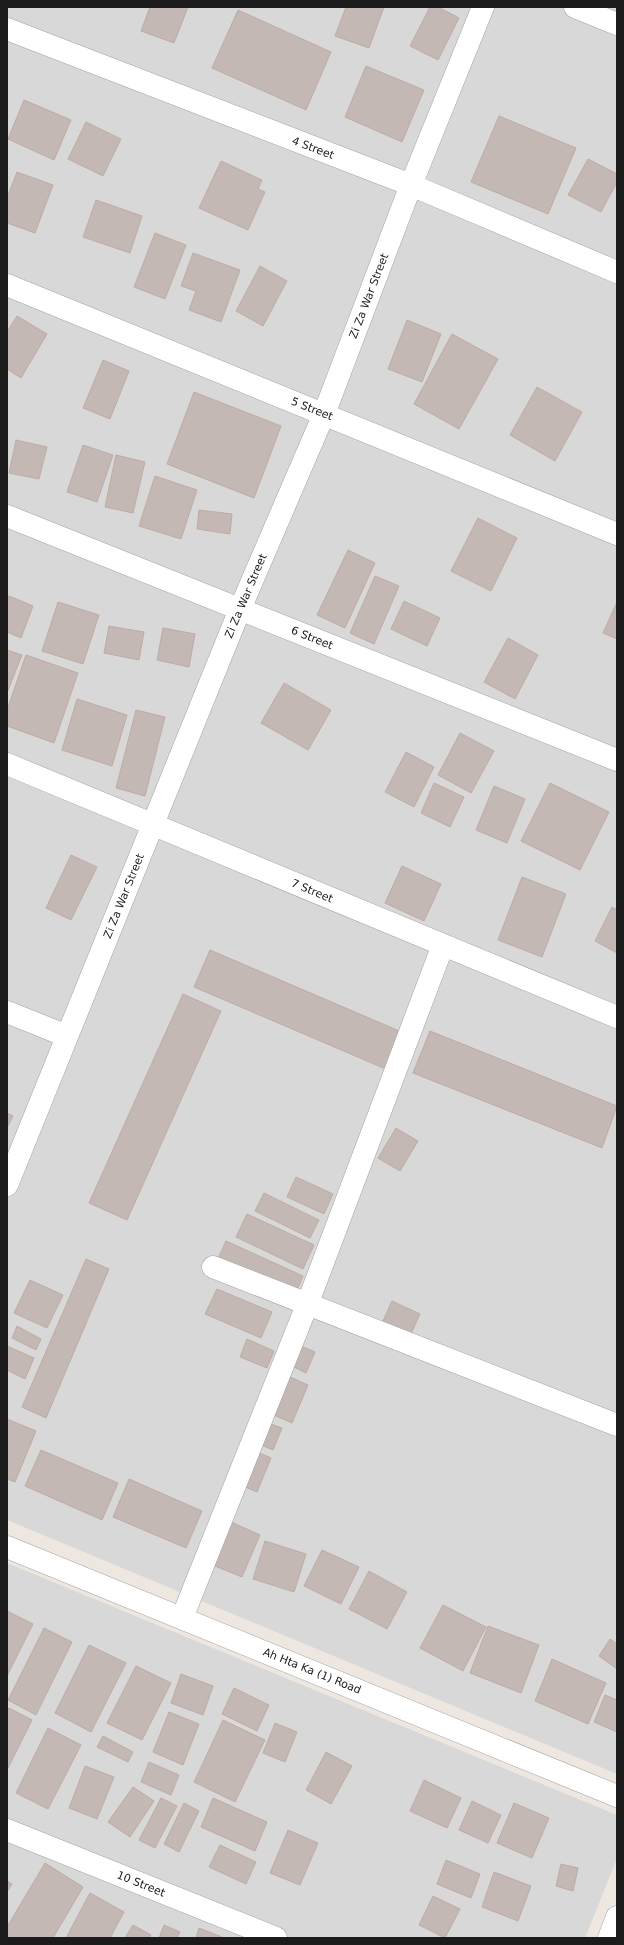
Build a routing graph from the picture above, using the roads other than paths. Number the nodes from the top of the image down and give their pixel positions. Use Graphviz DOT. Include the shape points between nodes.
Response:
graph roads {
  1 [pos="483,7"];
  2 [pos="575,7"];
  3 [pos="617,24"];
  4 [pos="7,29"];
  5 [pos="411,185"];
  6 [pos="617,272"];
  7 [pos="7,285"];
  8 [pos="324,414"];
  9 [pos="7,516"];
  10 [pos="617,534"];
  11 [pos="240,609"];
  12 [pos="617,760"];
  13 [pos="7,764"];
  14 [pos="153,825"];
  15 [pos="443,945"];
  16 [pos="7,1012"];
  17 [pos="617,1017"];
  18 [pos="67,1036"];
  19 [pos="7,1185"];
  20 [pos="213,1267"];
  21 [pos="307,1305"];
  22 [pos="617,1425"];
  23 [pos="7,1547"];
  24 [pos="182,1618"];
  25 [pos="617,1796"];
  26 [pos="7,1830"];
  27 [pos="617,1917"];
  28 [pos="276,1938"];
  29 [pos="609,1938"];
  1 -- 5 [label="street, Zi Za War Street"];
  2 -- 3 [label="street"];
  4 -- 5 [label="street, 4 Street"];
  5 -- 6 [label="street, 4 Street"];
  5 -- 8 [label="street, Zi Za War Street"];
  7 -- 8 [label="street, 5 Street"];
  8 -- 10 [label="street, 5 Street"];
  8 -- 11 [label="street, Zi Za War Street"];
  9 -- 11 [label="street, 6 Street"];
  11 -- 12 [label="street, 6 Street"];
  11 -- 14 [label="street, Zi Za War Street"];
  13 -- 14 [label="street, 7 Street"];
  14 -- 15 [label="street, 7 Street"];
  14 -- 18 [label="street, Zi Za War Street"];
  15 -- 17 [label="street, 7 Street"];
  15 -- 21 [label="street"];
  16 -- 18 [label="street"];
  18 -- 19 [label="street, Zi Za War Street"];
  20 -- 21 [label="street"];
  21 -- 22 [label="street"];
  21 -- 24 [label="street"];
  23 -- 24 [label="street, Ah Hta Ka (1) Road"];
  24 -- 25 [label="street, Ah Hta Ka (1) Road"];
  26 -- 28 [label="street, 10 Street"];
  27 -- 29 [label="street"];
}
